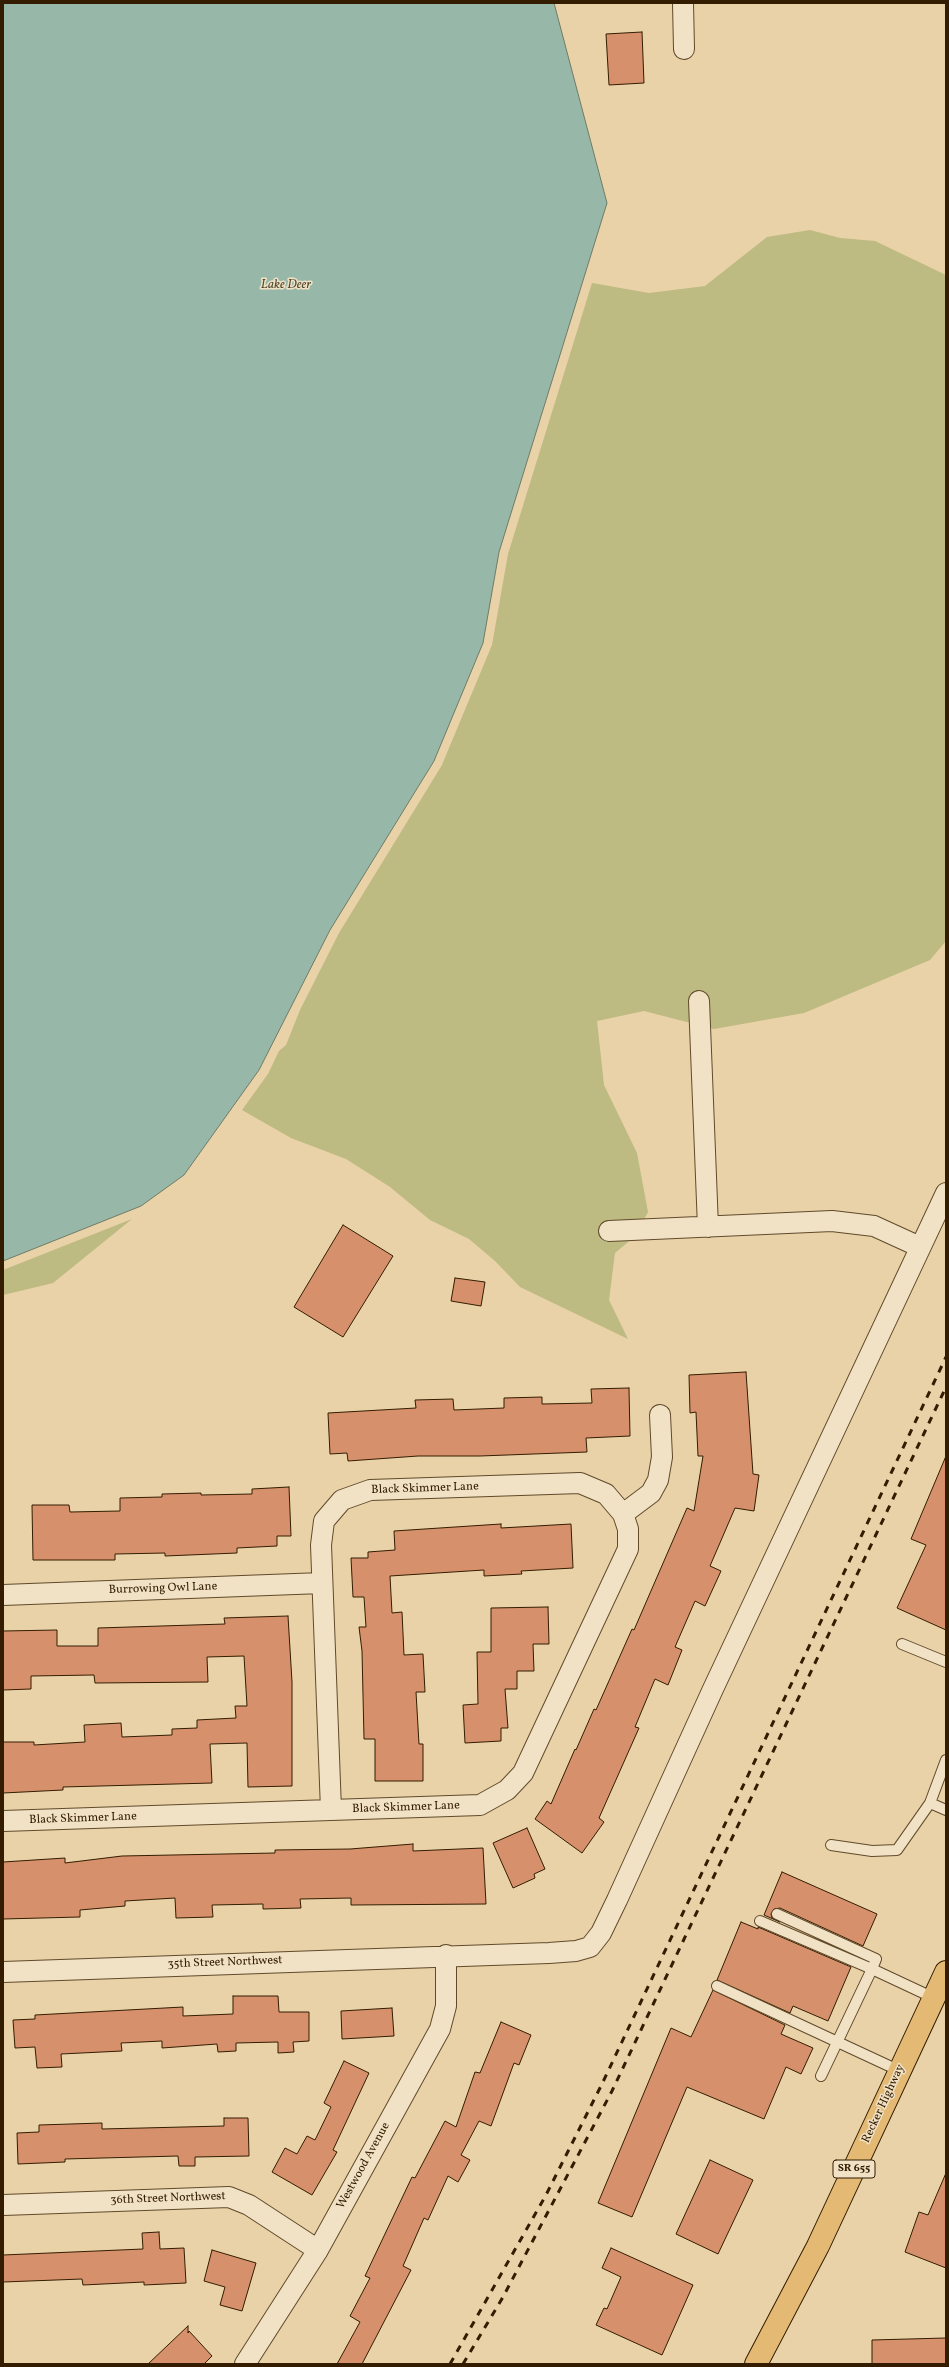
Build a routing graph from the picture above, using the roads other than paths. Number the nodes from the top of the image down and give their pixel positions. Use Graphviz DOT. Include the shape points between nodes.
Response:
graph roads {
  1 [pos="682,3"];
  2 [pos="684,49"];
  3 [pos="699,1001"];
  4 [pos="946,1193"];
  5 [pos="708,1227"];
  6 [pos="609,1231"];
  7 [pos="920,1247"];
  8 [pos="660,1415"];
  9 [pos="623,1514"];
  10 [pos="322,1582"];
  11 [pos="3,1595"];
  12 [pos="902,1644"];
  13 [pos="946,1662"];
  14 [pos="946,1760"];
  15 [pos="930,1803"];
  16 [pos="331,1810"];
  17 [pos="946,1810"];
  18 [pos="3,1821"];
  19 [pos="831,1845"];
  20 [pos="777,1914"];
  21 [pos="760,1921"];
  22 [pos="446,1955"];
  23 [pos="872,1969"];
  24 [pos="3,1972"];
  25 [pos="946,1972"];
  26 [pos="717,1986"];
  27 [pos="934,1998"];
  28 [pos="837,2042"];
  29 [pos="900,2071"];
  30 [pos="821,2076"];
  31 [pos="3,2205"];
  32 [pos="318,2250"];
  33 [pos="246,2364"];
  34 [pos="756,2364"];
  1 -- 2 [label="street"];
  3 -- 5 [label="street"];
  4 -- 7 [label="street, 35th Street Northwest"];
  5 -- 6 [label="street"];
  5 -- 7 [label="street" via="832,1221 874,1226"];
  7 -- 22 [label="street, 35th Street Northwest" via="601,1932 590,1947 576,1951"];
  8 -- 9 [label="street" via="662,1457 658,1480 651,1493"];
  9 -- 10 [label="street, Black Skimmer Lane" via="606,1494 580,1483 370,1490 342,1500 324,1521 320,1545"];
  9 -- 16 [label="street, Black Skimmer Lane" via="628,1529 628,1549 523,1773 507,1790 480,1805"];
  10 -- 11 [label="street, Burrowing Owl Lane"];
  10 -- 16 [label="street, Black Skimmer Lane"];
  12 -- 13 [label="lane"];
  14 -- 15 [label="lane"];
  15 -- 17 [label="lane"];
  15 -- 19 [label="lane" via="897,1850 872,1851"];
  16 -- 18 [label="street, Black Skimmer Lane"];
  20 -- 23 [label="lane" via="876,1958"];
  21 -- 23 [label="lane"];
  22 -- 24 [label="street, 35th Street Northwest"];
  22 -- 32 [label="street, Westwood Avenue" via="446,2006 440,2029"];
  23 -- 27 [label="lane"];
  23 -- 28 [label="lane"];
  25 -- 27 [label="main road, Recker Highway / SR 655"];
  26 -- 28 [label="lane"];
  27 -- 29 [label="main road, Recker Highway / SR 655"];
  28 -- 29 [label="lane"];
  28 -- 30 [label="lane"];
  29 -- 34 [label="main road, Recker Highway / SR 655" via="818,2246"];
  31 -- 32 [label="street, 36th Street Northwest" via="229,2197 249,2205"];
  32 -- 33 [label="street, Westwood Avenue"];
}
